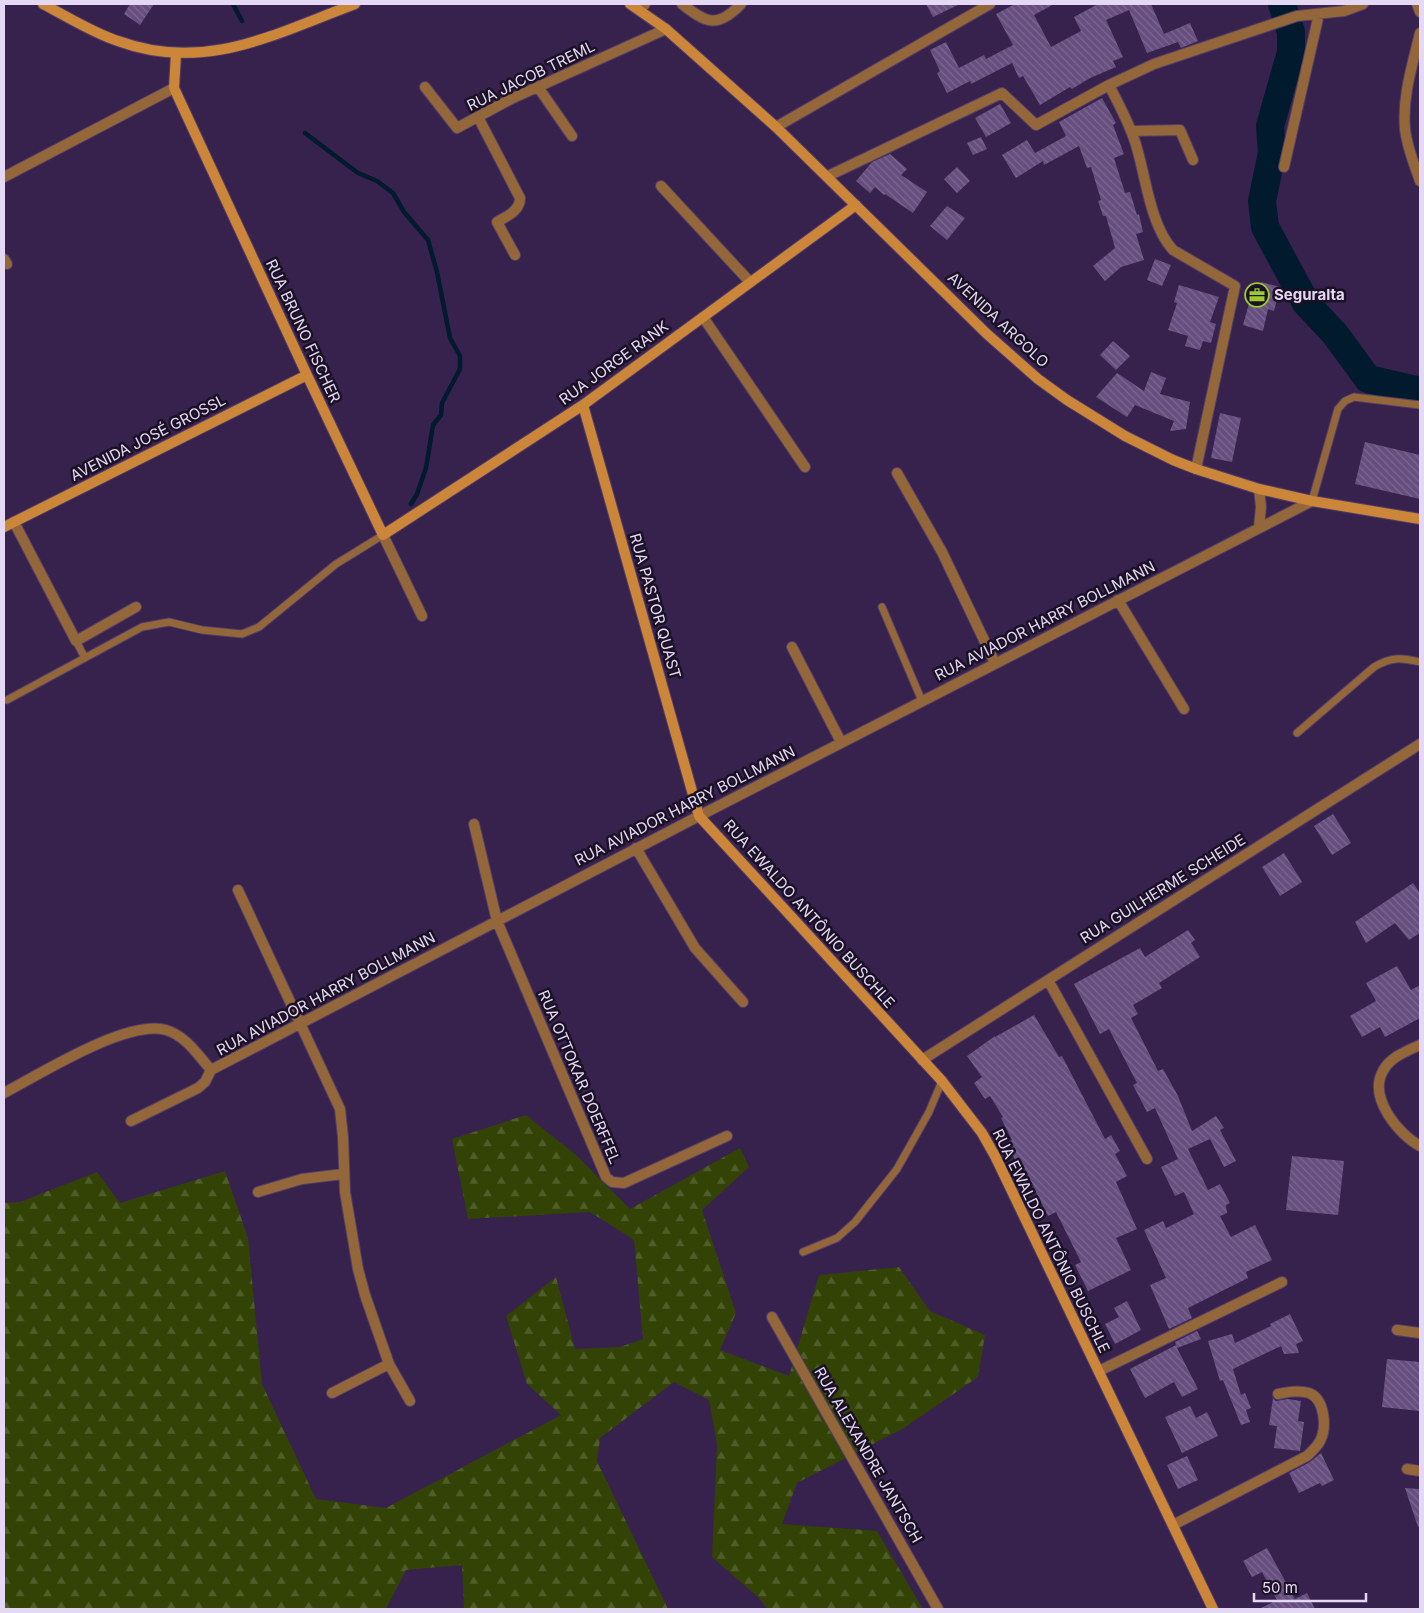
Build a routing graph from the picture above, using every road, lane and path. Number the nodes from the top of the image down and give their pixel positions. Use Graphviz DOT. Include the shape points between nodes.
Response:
graph roads {
  1 [pos="43,4"];
  2 [pos="355,4"];
  3 [pos="682,4"];
  4 [pos="741,4"];
  5 [pos="990,4"];
  6 [pos="1364,4"];
  7 [pos="1417,4"];
  8 [pos="636,5"];
  9 [pos="1420,12"];
  10 [pos="1319,14"];
  11 [pos="666,29"];
  12 [pos="1420,33"];
  13 [pos="176,54"];
  14 [pos="1109,85"];
  15 [pos="425,87"];
  16 [pos="538,87"];
  17 [pos="174,88"];
  18 [pos="478,117"];
  19 [pos="776,126"];
  20 [pos="1132,131"];
  21 [pos="572,136"];
  22 [pos="1193,160"];
  23 [pos="1284,167"];
  24 [pos="828,176"];
  25 [pos="4,177"];
  26 [pos="1420,181"];
  27 [pos="661,186"];
  28 [pos="856,205"];
  29 [pos="515,255"];
  30 [pos="750,282"];
  31 [pos="703,317"];
  32 [pos="306,376"];
  33 [pos="584,404"];
  34 [pos="1420,405"];
  35 [pos="805,467"];
  36 [pos="1196,469"];
  37 [pos="897,474"];
  38 [pos="1259,489"];
  39 [pos="1312,501"];
  40 [pos="1420,519"];
  41 [pos="14,522"];
  42 [pos="4,527"];
  43 [pos="1259,527"];
  44 [pos="383,535"];
  45 [pos="1118,600"];
  46 [pos="136,607"];
  47 [pos="882,607"];
  48 [pos="422,616"];
  49 [pos="76,641"];
  50 [pos="792,647"];
  51 [pos="85,658"];
  52 [pos="1420,662"];
  53 [pos="994,663"];
  54 [pos="7,700"];
  55 [pos="922,701"];
  56 [pos="1184,709"];
  57 [pos="1297,733"];
  58 [pos="841,742"];
  59 [pos="1420,744"];
  60 [pos="699,816"];
  61 [pos="474,824"];
  62 [pos="636,848"];
  63 [pos="238,890"];
  64 [pos="496,921"];
  65 [pos="1048,980"];
  66 [pos="743,1002"];
  67 [pos="300,1025"];
  68 [pos="1420,1045"];
  69 [pos="922,1060"];
  70 [pos="211,1070"];
  71 [pos="942,1081"];
  72 [pos="4,1093"];
  73 [pos="131,1121"];
  74 [pos="727,1136"];
  75 [pos="1420,1146"];
  76 [pos="1147,1160"];
  77 [pos="343,1174"];
  78 [pos="258,1192"];
  79 [pos="803,1252"];
  80 [pos="1282,1282"];
  81 [pos="772,1317"];
  82 [pos="1397,1330"];
  83 [pos="1420,1333"];
  84 [pos="389,1364"];
  85 [pos="1099,1371"];
  86 [pos="332,1393"];
  87 [pos="1278,1394"];
  88 [pos="410,1401"];
  89 [pos="1407,1469"];
  90 [pos="1420,1471"];
  91 [pos="1173,1525"];
  92 [pos="938,1609"];
  93 [pos="1213,1609"];
  1 -- 13 [label="street" via="116,41"];
  2 -- 13 [label="street" via="227,49"];
  3 -- 4 [label="street" via="710,22 722,19"];
  5 -- 19 [label="street"];
  6 -- 10 [label="street"];
  7 -- 9 [label="street"];
  8 -- 11 [label="street, AVENIDA ARGOLO"];
  10 -- 14 [label="street" via="1277,22 1154,64"];
  10 -- 23 [label="street"];
  11 -- 16 [label="street, RUA JACOB TREML"];
  11 -- 19 [label="street, AVENIDA ARGOLO"];
  12 -- 26 [label="street" via="1410,74 1405,117 1408,144"];
  13 -- 17 [label="street, RUA BRUNO FISCHER"];
  14 -- 20 [label="street"];
  14 -- 24 [label="street" via="1036,125 1002,93"];
  15 -- 18 [label="street, RUA JACOB TREML" via="457,128"];
  16 -- 18 [label="street, RUA JACOB TREML"];
  16 -- 21 [label="street"];
  17 -- 25 [label="street"];
  17 -- 32 [label="street, RUA BRUNO FISCHER"];
  18 -- 29 [label="street" via="520,198 518,208 497,222"];
  19 -- 24 [label="street, AVENIDA ARGOLO"];
  20 -- 22 [label="street" via="1180,130"];
  20 -- 36 [label="street" via="1156,222 1165,241 1173,250 1235,286"];
  24 -- 28 [label="street, AVENIDA ARGOLO"];
  27 -- 30 [label="street"];
  28 -- 30 [label="street, RUA JORGE RANK"];
  28 -- 36 [label="street, AVENIDA ARGOLO" via="987,334 1038,379 1125,436"];
  30 -- 31 [label="street, RUA JORGE RANK"];
  31 -- 33 [label="street, RUA JORGE RANK"];
  31 -- 35 [label="street"];
  32 -- 41 [label="street, AVENIDA JOSÉ GROSSL"];
  32 -- 44 [label="street, RUA BRUNO FISCHER"];
  33 -- 44 [label="street, RUA JORGE RANK"];
  33 -- 60 [label="street, RUA PASTOR QUAST"];
  34 -- 39 [label="lane" via="1354,397 1344,401 1338,409"];
  36 -- 38 [label="street, AVENIDA ARGOLO"];
  37 -- 53 [label="street" via="942,552"];
  38 -- 39 [label="street, AVENIDA ARGOLO"];
  38 -- 43 [label="street"];
  39 -- 40 [label="street, AVENIDA ARGOLO"];
  39 -- 43 [label="street, RUA AVIADOR HARRY BOLLMANN"];
  41 -- 42 [label="street, AVENIDA JOSÉ GROSSL"];
  41 -- 49 [label="street"];
  43 -- 45 [label="street, RUA AVIADOR HARRY BOLLMANN"];
  44 -- 48 [label="street, RUA BRUNO FISCHER"];
  44 -- 51 [label="lane" via="336,564 259,627 242,634 202,630 169,622 142,627"];
  45 -- 53 [label="street, RUA AVIADOR HARRY BOLLMANN"];
  45 -- 56 [label="street"];
  46 -- 49 [label="street"];
  47 -- 55 [label="lane"];
  49 -- 51 [label="lane"];
  50 -- 58 [label="street"];
  51 -- 54 [label="lane"];
  52 -- 57 [label="lane" via="1398,658 1382,662"];
  53 -- 55 [label="street, RUA AVIADOR HARRY BOLLMANN"];
  55 -- 58 [label="street, RUA AVIADOR HARRY BOLLMANN"];
  58 -- 60 [label="street, RUA AVIADOR HARRY BOLLMANN"];
  59 -- 65 [label="street, RUA GUILHERME SCHEIDE"];
  60 -- 62 [label="street, RUA AVIADOR HARRY BOLLMANN"];
  60 -- 69 [label="street, RUA EWALDO ANTÔNIO BUSCHLE"];
  61 -- 64 [label="street, RUA OTTOKAR DOERFFEL"];
  62 -- 64 [label="street, RUA AVIADOR HARRY BOLLMANN"];
  62 -- 66 [label="street" via="695,948"];
  63 -- 67 [label="street"];
  64 -- 67 [label="street, RUA AVIADOR HARRY BOLLMANN"];
  64 -- 74 [label="street, RUA OTTOKAR DOERFFEL" via="606,1177 612,1182 624,1183"];
  65 -- 69 [label="street, RUA GUILHERME SCHEIDE"];
  65 -- 76 [label="street"];
  67 -- 70 [label="street, RUA AVIADOR HARRY BOLLMANN"];
  67 -- 77 [label="street" via="340,1109"];
  68 -- 75 [label="street" via="1391,1061 1382,1071 1378,1085 1389,1117 1402,1133"];
  69 -- 71 [label="street, RUA EWALDO ANTÔNIO BUSCHLE"];
  70 -- 72 [label="street" via="176,1034 143,1029 97,1045"];
  70 -- 73 [label="street, RUA AVIADOR HARRY BOLLMANN" via="198,1088"];
  71 -- 79 [label="lane" via="929,1112 897,1168 855,1222 837,1238"];
  71 -- 85 [label="street, RUA EWALDO ANTÔNIO BUSCHLE" via="995,1156"];
  77 -- 78 [label="street" via="302,1179"];
  77 -- 84 [label="street" via="358,1269"];
  80 -- 85 [label="street"];
  81 -- 92 [label="street, RUA ALEXANDRE JANTSCH"];
  82 -- 83 [label="street"];
  84 -- 86 [label="street"];
  84 -- 88 [label="street"];
  85 -- 91 [label="street, RUA EWALDO ANTÔNIO BUSCHLE"];
  87 -- 91 [label="street" via="1296,1391 1317,1398 1324,1424 1321,1440 1315,1448 1307,1456"];
  89 -- 90 [label="street"];
  91 -- 93 [label="street, RUA EWALDO ANTÔNIO BUSCHLE"];
}
